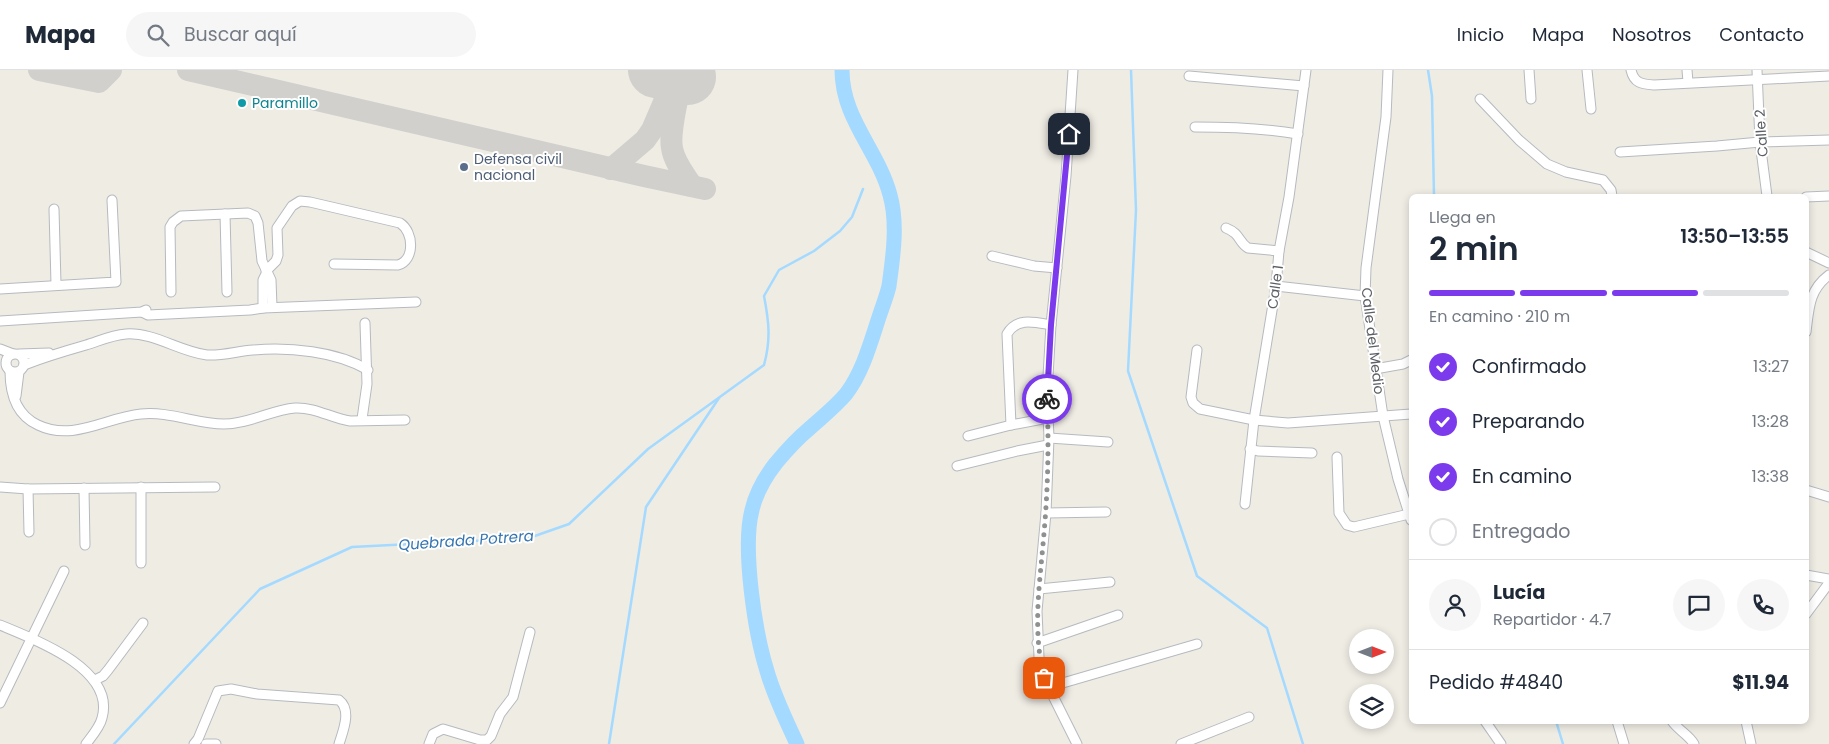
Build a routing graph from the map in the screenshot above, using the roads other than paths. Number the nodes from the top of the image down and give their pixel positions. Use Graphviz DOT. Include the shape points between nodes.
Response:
graph roads {
  1 [pos="1073,70"];
  2 [pos="1306,70"];
  3 [pos="1388,70"];
  4 [pos="1529,70"];
  5 [pos="1587,70"];
  6 [pos="1631,70"];
  7 [pos="1688,70"];
  8 [pos="1757,70"];
  9 [pos="1189,76"];
  10 [pos="1829,76"];
  11 [pos="1758,80"];
  12 [pos="1688,82"];
  13 [pos="1304,86"];
  14 [pos="1480,99"];
  15 [pos="1531,100"];
  16 [pos="1591,109"];
  17 [pos="1195,126"];
  18 [pos="1298,134"];
  19 [pos="1829,140"];
  20 [pos="1760,142"];
  21 [pos="1620,152"];
  22 [pos="1612,194"];
  23 [pos="1767,194"];
  24 [pos="1829,196"];
  25 [pos="1809,198"];
  26 [pos="112,200"];
  27 [pos="54,209"];
  28 [pos="225,214"];
  29 [pos="1226,228"];
  30 [pos="1279,251"];
  31 [pos="1809,253"];
  32 [pos="992,256"];
  33 [pos="1829,262"];
  34 [pos="334,264"];
  35 [pos="1057,268"];
  36 [pos="267,272"];
  37 [pos="1829,275"];
  38 [pos="56,284"];
  39 [pos="1276,286"];
  40 [pos="0,288"];
  41 [pos="171,292"];
  42 [pos="227,292"];
  43 [pos="1365,296"];
  44 [pos="416,302"];
  45 [pos="263,308"];
  46 [pos="1809,315"];
  47 [pos="0,321"];
  48 [pos="365,323"];
  49 [pos="1051,325"];
  50 [pos="0,349"];
  51 [pos="1197,350"];
  52 [pos="56,353"];
  53 [pos="16,354"];
  54 [pos="1409,361"];
  55 [pos="12,366"];
  56 [pos="1376,369"];
  57 [pos="368,370"];
  58 [pos="1409,414"];
  59 [pos="1383,416"];
  60 [pos="1048,418"];
  61 [pos="362,419"];
  62 [pos="405,420"];
  63 [pos="1254,420"];
  64 [pos="1011,425"];
  65 [pos="968,436"];
  66 [pos="1049,442"];
  67 [pos="1108,442"];
  68 [pos="1250,449"];
  69 [pos="1312,453"];
  70 [pos="1337,457"];
  71 [pos="958,466"];
  72 [pos="0,487"];
  73 [pos="141,487"];
  74 [pos="84,488"];
  75 [pos="215,488"];
  76 [pos="28,489"];
  77 [pos="1809,491"];
  78 [pos="1829,497"];
  79 [pos="1245,504"];
  80 [pos="1106,512"];
  81 [pos="1046,513"];
  82 [pos="1409,514"];
  83 [pos="1409,517"];
  84 [pos="29,532"];
  85 [pos="85,545"];
  86 [pos="141,563"];
  87 [pos="64,571"];
  88 [pos="1809,576"];
  89 [pos="1829,579"];
  90 [pos="1110,582"];
  91 [pos="1829,583"];
  92 [pos="1039,589"];
  93 [pos="1809,610"];
  94 [pos="1118,615"];
  95 [pos="143,623"];
  96 [pos="0,625"];
  97 [pos="530,632"];
  98 [pos="31,638"];
  99 [pos="1037,643"];
  100 [pos="1197,644"];
  101 [pos="95,680"];
  102 [pos="1049,687"];
  103 [pos="0,702"];
  104 [pos="1249,717"];
  105 [pos="1487,724"];
  106 [pos="1618,724"];
  107 [pos="1674,724"];
  108 [pos="1747,724"];
  109 [pos="86,744"];
  110 [pos="194,744"];
  111 [pos="206,744"];
  112 [pos="216,744"];
  113 [pos="339,744"];
  114 [pos="429,744"];
  115 [pos="1077,744"];
  116 [pos="1181,744"];
  117 [pos="1501,744"];
  118 [pos="1624,744"];
  119 [pos="1694,744"];
  120 [pos="1751,744"];
  1 -- 35 [label="street"];
  2 -- 13 [label="street, Calle 1"];
  3 -- 43 [label="street, Calle del Medio" via="1386,117"];
  4 -- 15 [label="street"];
  5 -- 16 [label="street"];
  6 -- 12 [label="street" via="1634,79 1641,84"];
  7 -- 12 [label="street"];
  8 -- 11 [label="street, Calle 2"];
  9 -- 13 [label="street"];
  10 -- 11 [label="street"];
  11 -- 12 [label="street"];
  11 -- 20 [label="street, Calle 2"];
  13 -- 18 [label="street, Calle 1"];
  14 -- 22 [label="street" via="1547,164 1603,180"];
  17 -- 18 [label="street"];
  18 -- 30 [label="street, Calle 1"];
  19 -- 20 [label="street"];
  20 -- 21 [label="street"];
  20 -- 23 [label="street, Calle 2"];
  24 -- 25 [label="street"];
  26 -- 38 [label="street" via="116,282"];
  27 -- 38 [label="street"];
  28 -- 36 [label="street" via="248,213 255,216 261,256"];
  28 -- 41 [label="street" via="181,216 173,222 170,227"];
  28 -- 42 [label="street"];
  29 -- 30 [label="street" via="1235,232 1248,248"];
  30 -- 39 [label="street, Calle 1"];
  31 -- 33 [label="street"];
  32 -- 35 [label="street"];
  34 -- 36 [label="street" via="398,266 405,263 409,258 410,235 406,226 300,201 292,206 277,228 278,255"];
  35 -- 49 [label="street"];
  36 -- 45 [label="street" via="272,280"];
  37 -- 46 [label="street" via="1817,284"];
  38 -- 40 [label="street"];
  39 -- 43 [label="street"];
  39 -- 63 [label="street, Calle 1"];
  43 -- 56 [label="street, Calle del Medio"];
  44 -- 45 [label="street"];
  45 -- 47 [label="street" via="166,309"];
  48 -- 57 [label="street"];
  49 -- 60 [label="street"];
  49 -- 64 [label="street" via="1019,322 1007,334"];
  50 -- 53 [label="street"];
  51 -- 63 [label="street" via="1191,393 1193,403 1200,409"];
  52 -- 53 [label="street"];
  52 -- 55 [label="street"];
  52 -- 57 [label="street" via="128,334 142,335 189,352 208,355 268,349 333,355"];
  53 -- 55 [label="street" via="8,357"];
  53 -- 55 [label="street" via="24,359"];
  54 -- 56 [label="street"];
  55 -- 61 [label="street" via="16,404 26,418 52,430 87,429 142,414 225,424 295,408 313,409 342,420"];
  56 -- 59 [label="street, Calle del Medio"];
  57 -- 61 [label="street"];
  58 -- 59 [label="street"];
  59 -- 63 [label="street" via="1288,424"];
  59 -- 82 [label="street, Calle del Medio"];
  60 -- 64 [label="street"];
  60 -- 66 [label="street"];
  61 -- 62 [label="street"];
  63 -- 68 [label="street, Calle 1"];
  64 -- 65 [label="street"];
  66 -- 67 [label="street"];
  66 -- 71 [label="street"];
  66 -- 81 [label="street"];
  68 -- 69 [label="street"];
  68 -- 79 [label="street, Calle 1"];
  70 -- 83 [label="street" via="1339,513 1347,526"];
  72 -- 76 [label="street"];
  73 -- 74 [label="street"];
  73 -- 75 [label="street"];
  73 -- 86 [label="street"];
  74 -- 76 [label="street"];
  74 -- 85 [label="street"];
  76 -- 84 [label="street"];
  77 -- 78 [label="street"];
  80 -- 81 [label="street"];
  81 -- 92 [label="street"];
  87 -- 98 [label="street"];
  88 -- 89 [label="street"];
  90 -- 92 [label="street"];
  91 -- 93 [label="street"];
  92 -- 99 [label="street"];
  94 -- 99 [label="street"];
  95 -- 101 [label="street" via="103,676"];
  96 -- 98 [label="street"];
  97 -- 114 [label="street" via="513,696 500,714 491,736 480,740 443,729 433,734"];
  98 -- 101 [label="street" via="83,667"];
  98 -- 103 [label="street"];
  99 -- 102 [label="street"];
  100 -- 102 [label="street"];
  101 -- 109 [label="street" via="102,698 102,718"];
  102 -- 115 [label="street"];
  104 -- 116 [label="street"];
  105 -- 117 [label="street"];
  106 -- 118 [label="street"];
  107 -- 119 [label="street"];
  108 -- 120 [label="street"];
  110 -- 113 [label="street" via="218,691 226,689 339,700 346,712"];
  111 -- 112 [label="street"];
}
